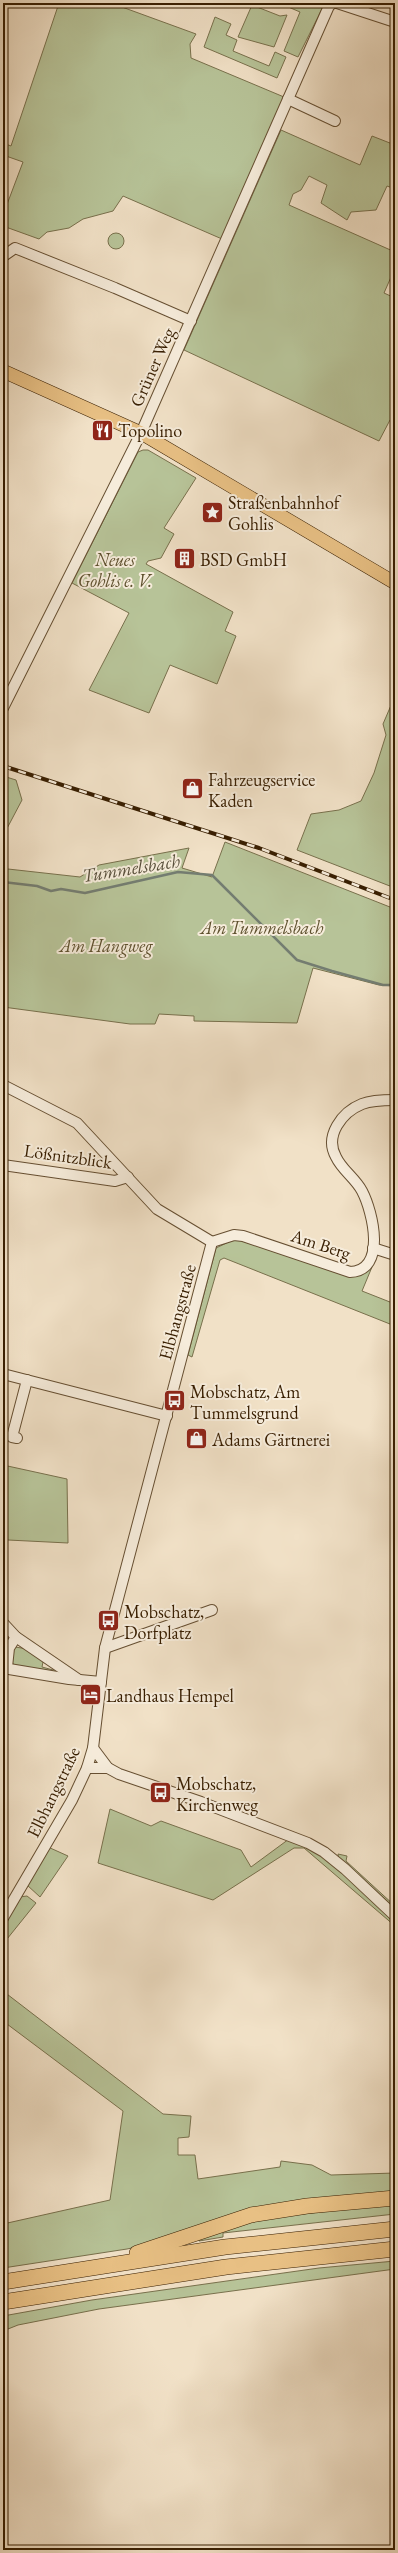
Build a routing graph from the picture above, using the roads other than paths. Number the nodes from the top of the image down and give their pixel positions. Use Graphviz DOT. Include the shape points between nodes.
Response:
graph roads {
  1 [pos="333,3"];
  2 [pos="337,3"];
  3 [pos="395,22"];
  4 [pos="288,99"];
  5 [pos="336,121"];
  6 [pos="5,255"];
  7 [pos="191,321"];
  8 [pos="3,371"];
  9 [pos="140,433"];
  10 [pos="395,583"];
  11 [pos="4,705"];
  12 [pos="3,1085"];
  13 [pos="395,1100"];
  14 [pos="3,1165"];
  15 [pos="128,1177"];
  16 [pos="212,1242"];
  17 [pos="373,1248"];
  18 [pos="395,1255"];
  19 [pos="3,1374"];
  20 [pos="27,1380"];
  21 [pos="167,1416"];
  22 [pos="17,1438"];
  23 [pos="212,1610"];
  24 [pos="3,1623"];
  25 [pos="16,1637"];
  26 [pos="105,1648"];
  27 [pos="5,1667"];
  28 [pos="79,1680"];
  29 [pos="101,1682"];
  30 [pos="94,1748"];
  31 [pos="87,1768"];
  32 [pos="108,1768"];
  33 [pos="395,1916"];
  34 [pos="3,1918"];
  35 [pos="395,2198"];
  36 [pos="395,2229"];
  37 [pos="395,2249"];
  38 [pos="104,2265"];
  39 [pos="3,2282"];
  40 [pos="3,2302"];
  1 -- 4 [label="street, Grüner Weg" via="329,6"];
  2 -- 3 [label="street"];
  4 -- 5 [label="street"];
  4 -- 7 [label="street, Grüner Weg"];
  6 -- 7 [label="street" via="15,248"];
  7 -- 9 [label="street, Grüner Weg"];
  8 -- 9 [label="main road"];
  9 -- 10 [label="main road"];
  9 -- 11 [label="street, Grüner Weg"];
  12 -- 15 [label="street" via="77,1123"];
  13 -- 17 [label="street, Am Berg" via="372,1101 353,1108 333,1132 336,1158 363,1193 370,1213"];
  14 -- 15 [label="street, Lößnitzblick" via="114,1181"];
  15 -- 16 [label="street" via="164,1214"];
  16 -- 17 [label="street, Am Berg" via="234,1236 252,1238 350,1272 363,1270 369,1265"];
  16 -- 21 [label="street, Elbhangstraße"];
  17 -- 18 [label="street"];
  19 -- 20 [label="street"];
  20 -- 21 [label="street"];
  20 -- 22 [label="street" via="12,1437"];
  21 -- 26 [label="street, Elbhangstraße"];
  23 -- 26 [label="street"];
  24 -- 25 [label="street"];
  25 -- 27 [label="street" via="9,1648"];
  25 -- 28 [label="street"];
  26 -- 29 [label="street, Elbhangstraße"];
  27 -- 28 [label="street"];
  28 -- 29 [label="street"];
  29 -- 30 [label="street, Elbhangstraße"];
  30 -- 31 [label="street, Elbhangstraße"];
  30 -- 32 [label="street"];
  31 -- 32 [label="street"];
  31 -- 34 [label="street, Elbhangstraße" via="72,1800"];
  32 -- 33 [label="street" via="308,1843 345,1869"];
  35 -- 38 [label="highway" via="307,2206 251,2215"];
  36 -- 38 [label="highway" via="295,2238"];
  37 -- 40 [label="highway" via="218,2268"];
  38 -- 39 [label="highway"];
}
